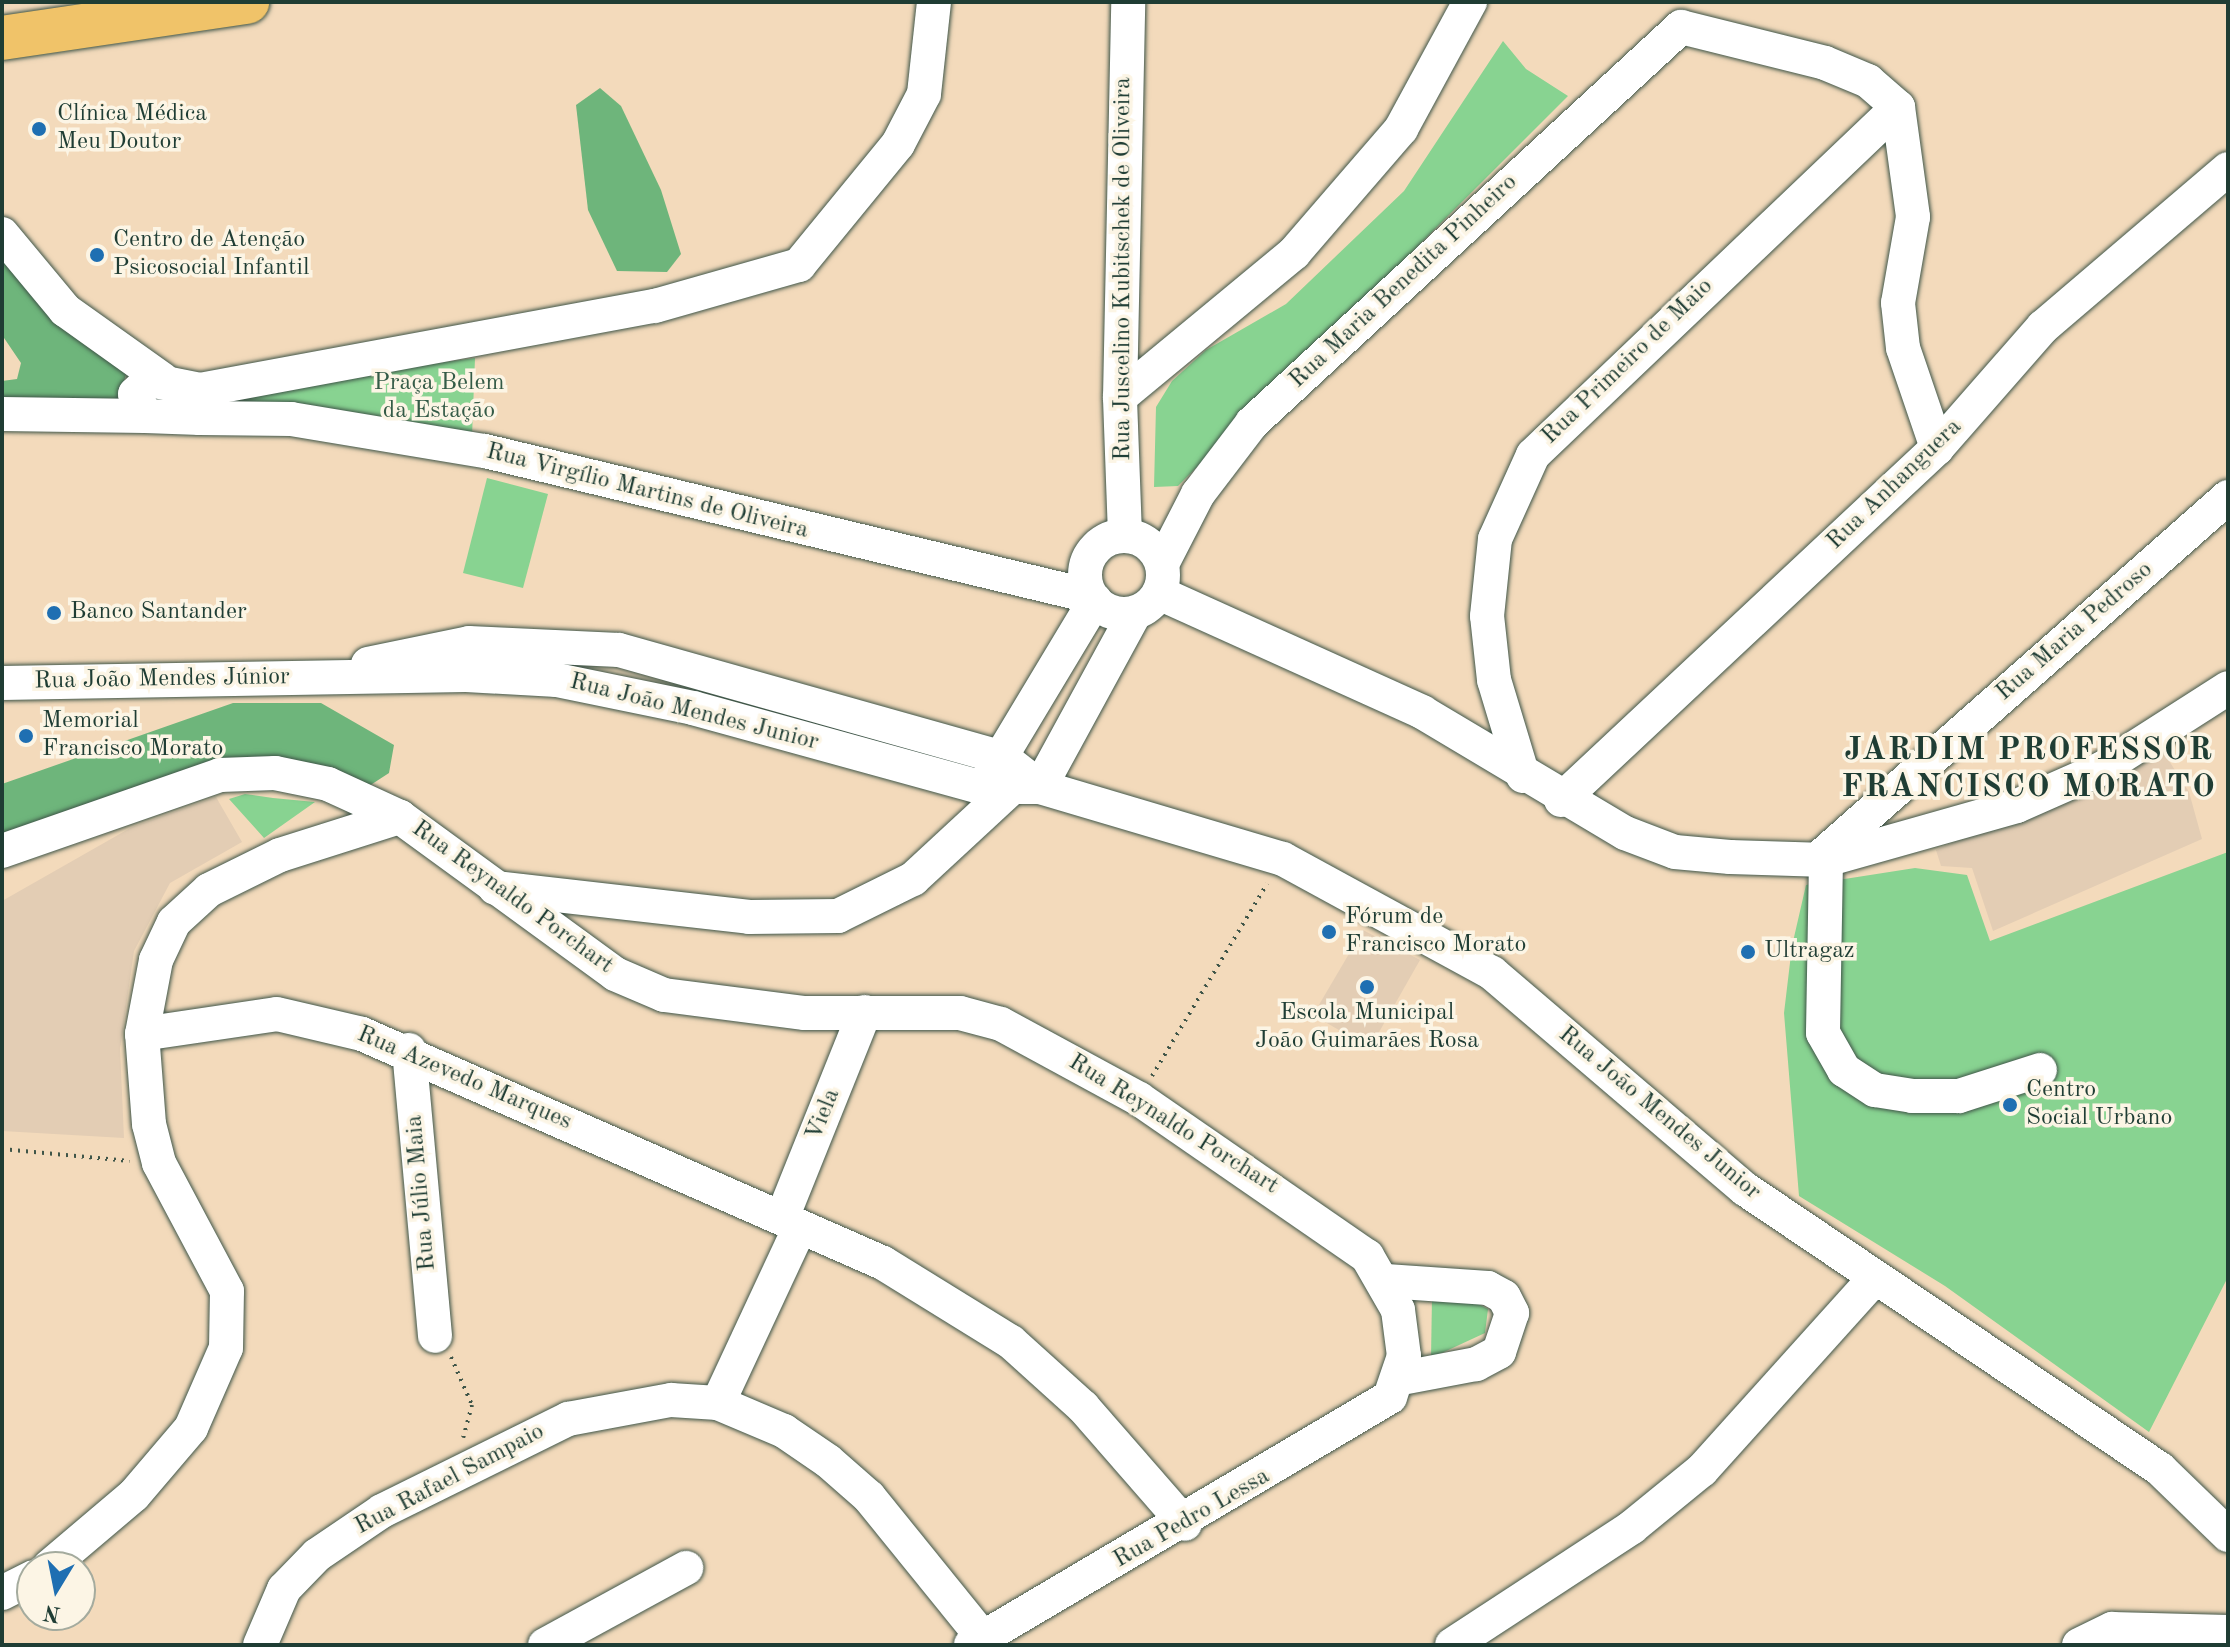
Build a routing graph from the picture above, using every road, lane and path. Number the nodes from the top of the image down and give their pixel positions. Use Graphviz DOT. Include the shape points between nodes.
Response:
graph roads {
  1 [pos="934,2"];
  2 [pos="1128,2"];
  3 [pos="1470,2"];
  4 [pos="237,3"];
  5 [pos="1683,14"];
  6 [pos="2,38"];
  7 [pos="1898,107"];
  8 [pos="2228,169"];
  9 [pos="2,234"];
  10 [pos="163,380"];
  11 [pos="1120,397"];
  12 [pos="200,404"];
  13 [pos="2,414"];
  14 [pos="145,416"];
  15 [pos="1937,448"];
  16 [pos="2228,497"];
  17 [pos="1125,535"];
  18 [pos="1152,590"];
  19 [pos="1092,598"];
  20 [pos="322,676"];
  21 [pos="2,683"];
  22 [pos="2228,688"];
  23 [pos="1003,758"];
  24 [pos="1523,776"];
  25 [pos="1040,787"];
  26 [pos="993,790"];
  27 [pos="1561,800"];
  28 [pos="400,817"];
  29 [pos="2,851"];
  30 [pos="1283,859"];
  31 [pos="1820,861"];
  32 [pos="490,887"];
  33 [pos="865,1012"];
  34 [pos="142,1034"];
  35 [pos="1169,1048"];
  36 [pos="409,1050"];
  37 [pos="2040,1070"];
  38 [pos="2,1149"];
  39 [pos="159,1163"];
  40 [pos="791,1222"];
  41 [pos="1386,1281"];
  42 [pos="1872,1281"];
  43 [pos="435,1336"];
  44 [pos="1402,1378"];
  45 [pos="718,1403"];
  46 [pos="449,1475"];
  47 [pos="1185,1524"];
  48 [pos="2228,1535"];
  49 [pos="68,1551"];
  50 [pos="686,1568"];
  51 [pos="2228,1632"];
  52 [pos="977,1641"];
  53 [pos="260,1645"];
  54 [pos="545,1645"];
  55 [pos="1452,1645"];
  56 [pos="2079,1645"];
  1 -- 12 [label="street" via="924,94 898,144 799,265 655,306"];
  2 -- 11 [label="street, Rua Juscelino Kubitschek de Oliveira"];
  3 -- 11 [label="street" via="1401,129 1294,253"];
  4 -- 6 [label="main road"];
  5 -- 7 [label="street" via="1868,81"];
  5 -- 18 [label="street, Rua Maria Benedita Pinheiro" via="1252,423 1198,494"];
  7 -- 15 [label="street" via="1913,217 1898,303 1903,348"];
  7 -- 24 [label="street, Rua Primeiro de Maio" via="1533,455 1495,539 1487,616 1494,680"];
  8 -- 15 [label="street, Rua Anhanguera" via="2043,327"];
  9 -- 10 [label="street" via="65,310"];
  10 -- 12 [label="street"];
  10 -- 14 [label="street" via="140,384 135,394"];
  11 -- 17 [label="street, Rua Juscelino Kubitschek de Oliveira"];
  12 -- 14 [label="street"];
  12 -- 19 [label="street, Rua Virgílio Martins de Oliveira" via="485,451"];
  13 -- 14 [label="street"];
  15 -- 27 [label="street, Rua Anhanguera"];
  16 -- 31 [label="street, Rua Maria Pedroso"];
  17 -- 18 [label="street" via="1149,544"];
  17 -- 19 [label="street" via="1092,550 1084,573"];
  18 -- 19 [label="street" via="1116,613"];
  18 -- 24 [label="street" via="1335,668"];
  18 -- 25 [label="street, Rua Maria Benedita Pinheiro"];
  19 -- 23 [label="street"];
  20 -- 21 [label="street, Rua João Mendes Júnior"];
  20 -- 23 [label="street, Rua João Mendes Junior" via="469,643 619,650"];
  20 -- 26 [label="street, Rua João Mendes Junior" via="557,680 693,708"];
  22 -- 31 [label="street" via="2075,783 1937,833"];
  23 -- 25 [label="street, Rua João Mendes Junior"];
  23 -- 26 [label="street"];
  24 -- 27 [label="street"];
  25 -- 26 [label="street, Rua João Mendes Junior"];
  25 -- 30 [label="street, Rua João Mendes Junior"];
  26 -- 32 [label="street" via="913,879 838,916 749,917"];
  27 -- 31 [label="street" via="1675,852"];
  28 -- 29 [label="street, Rua Reynaldo Porchart" via="328,784 275,773 220,775"];
  28 -- 32 [label="street, Rua Reynaldo Porchart"];
  28 -- 34 [label="street" via="280,855 209,890 174,922 156,960"];
  30 -- 35 [label="path"];
  30 -- 42 [label="street, Rua João Mendes Junior" via="1492,973 1745,1189"];
  31 -- 37 [label="street" via="1823,1033 1844,1070 1875,1090 1959,1096"];
  32 -- 33 [label="street, Rua Reynaldo Porchart" via="615,974 664,995 805,1013"];
  33 -- 40 [label="street, Viela"];
  33 -- 41 [label="street, Rua Reynaldo Porchart" via="960,1013 1001,1024 1139,1099 1338,1231"];
  34 -- 36 [label="street, Rua Azevedo Marques" via="277,1014"];
  34 -- 39 [label="street"];
  36 -- 40 [label="street, Rua Azevedo Marques"];
  36 -- 43 [label="street, Rua Júlio Maia"];
  38 -- 39 [label="path"];
  39 -- 49 [label="street" via="227,1291 226,1348 191,1428 134,1495"];
  40 -- 45 [label="street, Viela"];
  40 -- 47 [label="street, Rua Azevedo Marques" via="937,1292 1011,1342 1083,1407"];
  41 -- 44 [label="street, Rua Reynaldo Porchart" via="1398,1310"];
  41 -- 44 [label="street" via="1488,1288 1504,1297 1512,1313 1499,1352 1476,1364"];
  42 -- 48 [label="street, Rua João Mendes Junior" via="2160,1469"];
  42 -- 55 [label="street" via="1702,1470 1632,1527"];
  43 -- 46 [label="path" via="467,1383 472,1405"];
  44 -- 47 [label="street, Rua Pedro Lessa" via="1390,1397 1326,1441"];
  45 -- 46 [label="street, Rua Rafael Sampaio" via="671,1400 568,1419"];
  45 -- 52 [label="street, Rua Rafael Sampaio" via="784,1431 869,1497"];
  46 -- 53 [label="street, Rua Rafael Sampaio" via="317,1555 284,1589"];
  47 -- 52 [label="street, Rua Pedro Lessa"];
  50 -- 54 [label="street"];
  51 -- 56 [label="street" via="2112,1629"];
}
